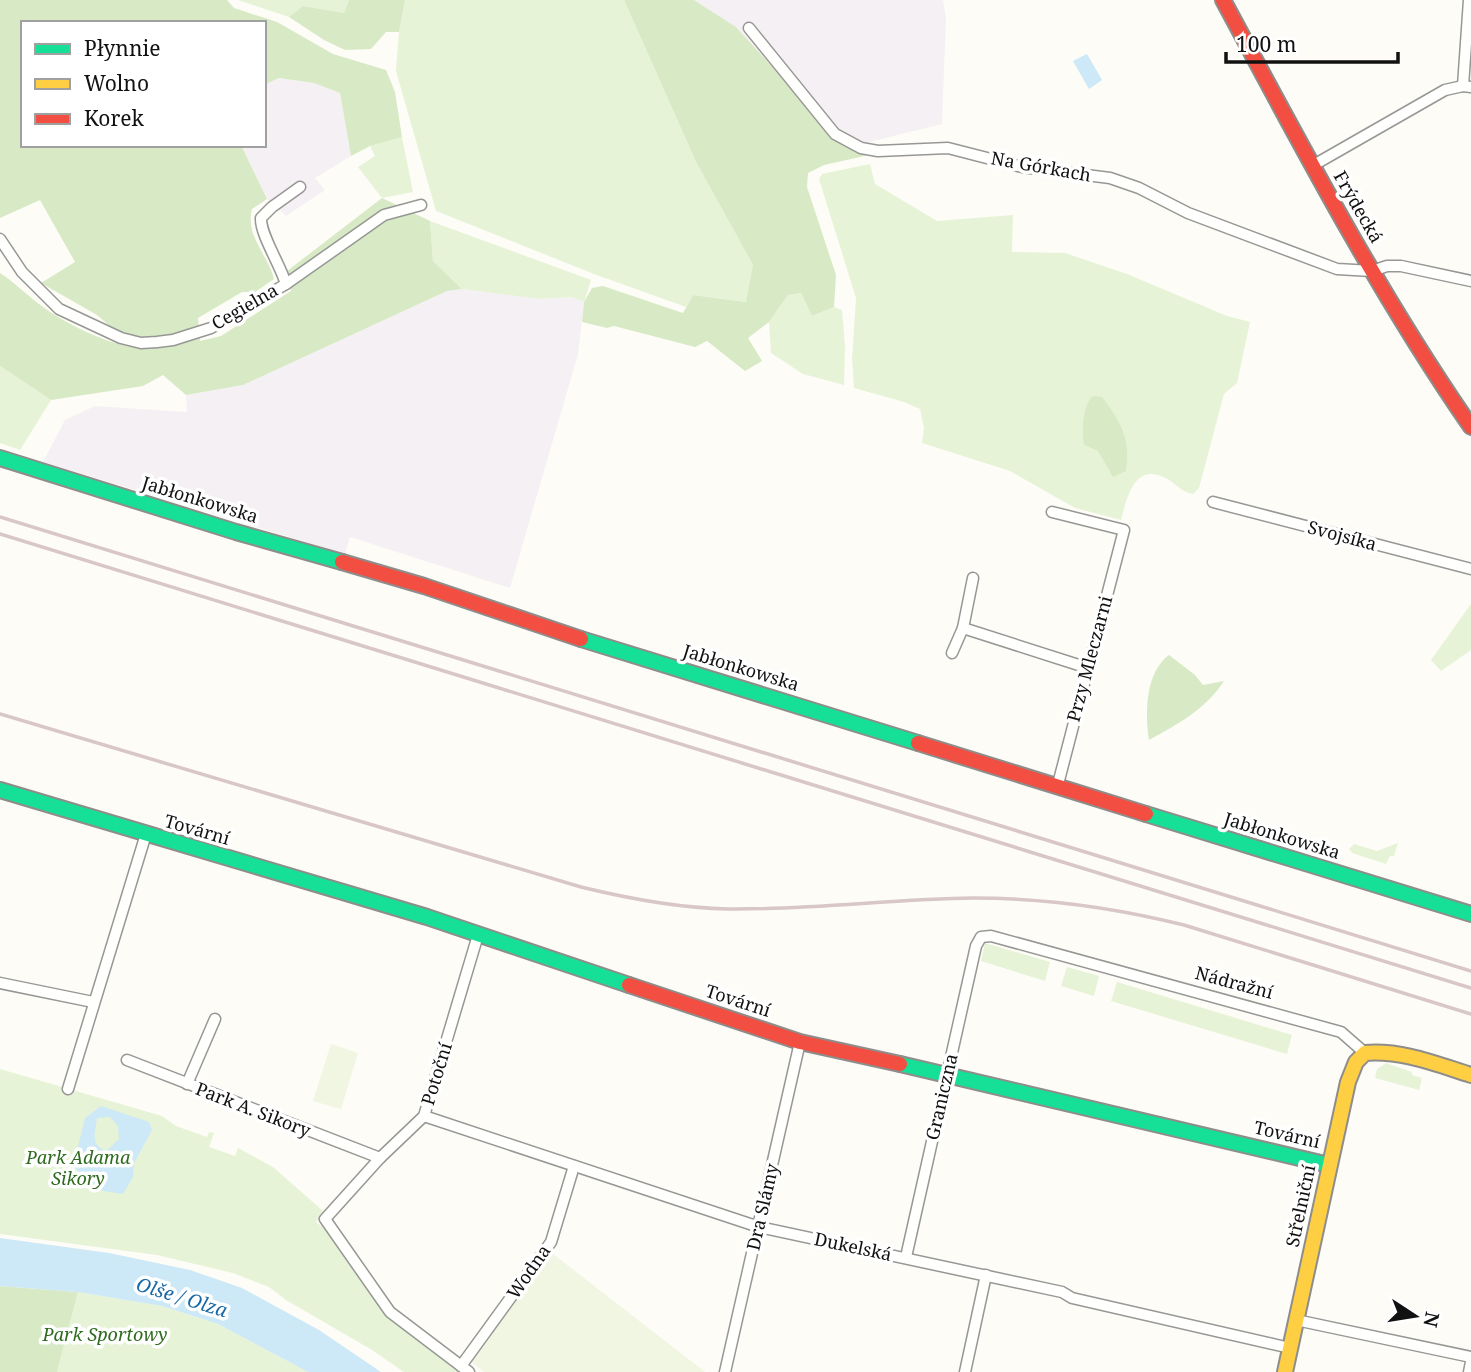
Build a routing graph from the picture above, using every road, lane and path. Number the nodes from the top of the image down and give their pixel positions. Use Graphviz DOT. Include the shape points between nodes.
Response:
graph roads {
  1 [pos="1223,0"];
  2 [pos="1469,0"];
  3 [pos="748,28"];
  4 [pos="1467,87"];
  5 [pos="1312,166"];
  6 [pos="300,187"];
  7 [pos="421,205"];
  8 [pos="0,239"];
  9 [pos="1372,271"];
  10 [pos="1471,281"];
  11 [pos="286,284"];
  12 [pos="1471,427"];
  13 [pos="0,458"];
  14 [pos="1213,502"];
  15 [pos="1052,512"];
  16 [pos="1471,569"];
  17 [pos="973,578"];
  18 [pos="963,628"];
  19 [pos="952,653"];
  20 [pos="1088,668"];
  21 [pos="1057,788"];
  22 [pos="0,790"];
  23 [pos="146,834"];
  24 [pos="1471,914"];
  25 [pos="478,935"];
  26 [pos="981,937"];
  27 [pos="0,983"];
  28 [pos="93,1002"];
  29 [pos="215,1019"];
  30 [pos="800,1042"];
  31 [pos="1365,1053"];
  32 [pos="127,1060"];
  33 [pos="947,1074"];
  34 [pos="1471,1074"];
  35 [pos="187,1084"];
  36 [pos="68,1089"];
  37 [pos="424,1116"];
  38 [pos="380,1158"];
  39 [pos="1329,1165"];
  40 [pos="574,1166"];
  41 [pos="759,1227"];
  42 [pos="906,1258"];
  43 [pos="986,1275"];
  44 [pos="1296,1320"];
  45 [pos="1290,1348"];
  46 [pos="1471,1360"];
  47 [pos="465,1369"];
  48 [pos="725,1372"];
  49 [pos="965,1372"];
  50 [pos="1285,1372"];
  51 [pos="1469,1372"];
  1 -- 5 [label="main road, Frýdecká"];
  2 -- 4 [label="street"];
  3 -- 9 [label="street, Na Górkach" via="835,134 861,148 948,148 1022,167 1110,178 1337,269"];
  4 -- 5 [label="street" via="1445,90"];
  5 -- 9 [label="main road, Frýdecká"];
  6 -- 11 [label="street" via="261,218 260,227"];
  7 -- 11 [label="street, Cegielna" via="384,215"];
  8 -- 11 [label="street, Cegielna" via="22,272 59,309 141,343 173,340 211,328"];
  9 -- 10 [label="street, Na Górkach" via="1401,266"];
  9 -- 12 [label="main road, Frýdecká" via="1427,365"];
  13 -- 21 [label="main road, Jabłonkowska" via="424,586"];
  14 -- 16 [label="street, Svojsíka"];
  15 -- 20 [label="street, Przy Mleczarni" via="1124,530"];
  17 -- 18 [label="street"];
  18 -- 19 [label="street"];
  18 -- 20 [label="street"];
  20 -- 21 [label="street, Przy Mleczarni"];
  21 -- 24 [label="main road, Jabłonkowska"];
  22 -- 23 [label="main road, Tovární"];
  23 -- 25 [label="main road, Tovární"];
  23 -- 28 [label="street, Tovární"];
  25 -- 30 [label="main road, Tovární"];
  25 -- 37 [label="street, Potoční"];
  26 -- 31 [label="street, Nádražní" via="991,936 1332,1029"];
  26 -- 33 [label="street, Graniczna"];
  27 -- 28 [label="street"];
  28 -- 36 [label="street, Tovární"];
  29 -- 35 [label="street"];
  30 -- 33 [label="main road, Tovární"];
  30 -- 41 [label="street, Dra Slámy"];
  31 -- 34 [label="main road" via="1401,1055"];
  31 -- 39 [label="main road, Střelniční" via="1348,1082"];
  32 -- 35 [label="street, Park A. Sikory"];
  33 -- 39 [label="main road, Tovární"];
  33 -- 42 [label="street, Graniczna"];
  35 -- 38 [label="street, Park A. Sikory"];
  37 -- 38 [label="street, Potoční"];
  37 -- 40 [label="street, Dukelská"];
  38 -- 47 [label="street, Potoční" via="325,1219 390,1312"];
  39 -- 44 [label="main road, Střelniční"];
  40 -- 41 [label="street, Dukelská"];
  40 -- 47 [label="street, Wodna" via="551,1242"];
  41 -- 42 [label="street, Dukelská"];
  41 -- 48 [label="street, Dra Slámy"];
  42 -- 43 [label="street, Dukelská"];
  43 -- 45 [label="street, Dukelská"];
  43 -- 49 [label="street"];
  44 -- 45 [label="main road, Střelniční"];
  44 -- 46 [label="street"];
  45 -- 50 [label="main road, Střelniční"];
  46 -- 51 [label="street"];
}
